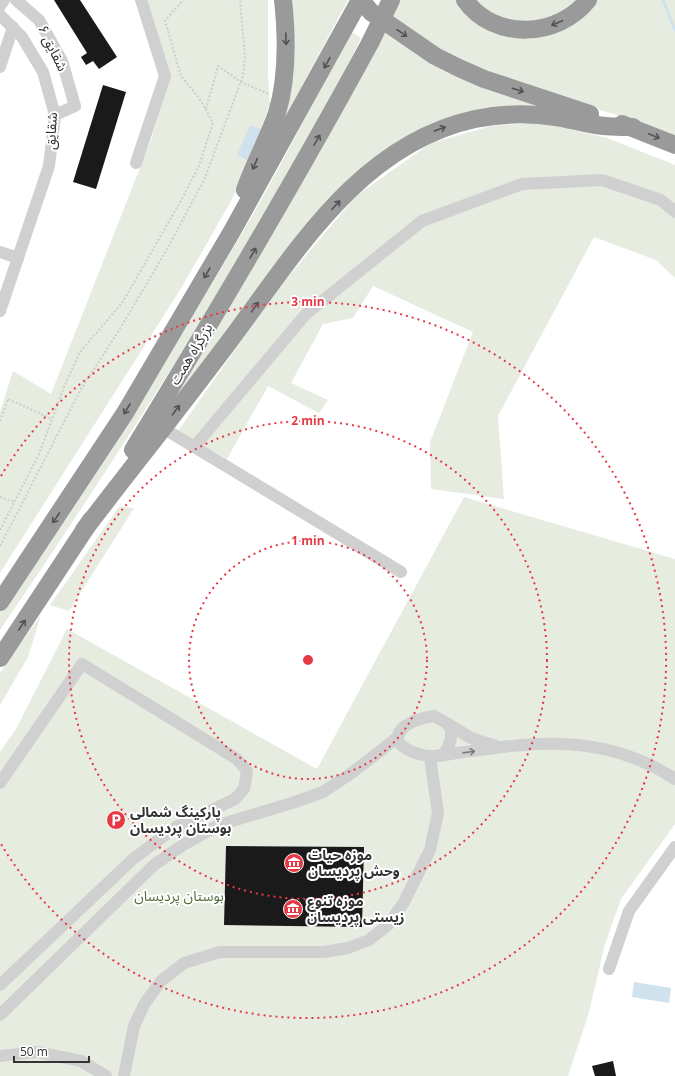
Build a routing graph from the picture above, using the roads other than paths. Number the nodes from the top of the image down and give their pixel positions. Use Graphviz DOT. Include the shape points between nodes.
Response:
graph roads {
  1 [pos="4,0"];
  2 [pos="16,0"];
  3 [pos="141,0"];
  4 [pos="283,0"];
  5 [pos="361,0"];
  6 [pos="391,0"];
  7 [pos="465,0"];
  8 [pos="588,0"];
  9 [pos="0,6"];
  10 [pos="0,15"];
  11 [pos="13,27"];
  12 [pos="0,67"];
  13 [pos="55,115"];
  14 [pos="633,127"];
  15 [pos="675,144"];
  16 [pos="136,163"];
  17 [pos="675,212"];
  18 [pos="231,233"];
  19 [pos="0,252"];
  20 [pos="18,258"];
  21 [pos="0,310"];
  22 [pos="163,428"];
  23 [pos="194,447"];
  24 [pos="84,530"];
  25 [pos="401,572"];
  26 [pos="0,602"];
  27 [pos="0,658"];
  28 [pos="448,724"];
  29 [pos="398,737"];
  30 [pos="501,747"];
  31 [pos="433,757"];
  32 [pos="675,779"];
  33 [pos="0,783"];
  34 [pos="675,847"];
  35 [pos="609,969"];
  36 [pos="0,985"];
  37 [pos="0,1015"];
  38 [pos="0,1056"];
  39 [pos="106,1076"];
  40 [pos="124,1076"];
  1 -- 9 [label="street"];
  2 -- 13 [label="street, شقایق ۶" via="39,20 62,61 75,106"];
  3 -- 16 [label="street" via="165,76"];
  4 -- 18 [label="highway, one-way" via="286,46 282,92"];
  5 -- 14 [label="highway, one-way" via="371,12 435,56 459,68"];
  5 -- 18 [label="highway, بزرگراه همت, one-way"];
  24 -- 6 [label="highway, بزرگراه همت, one-way, bridge" via="252,254 324,128"];
  8 -- 7 [label="highway, one-way" via="574,14 559,22 529,30 511,29 496,24 482,17"];
  10 -- 11 [label="street, شقایق"];
  11 -- 12 [label="street"];
  11 -- 13 [label="street, شقایق" via="43,72"];
  13 -- 20 [label="street, شقایق" via="49,166"];
  14 -- 15 [label="highway, one-way"];
  22 -- 14 [label="highway, one-way" via="319,223 362,179 398,150 425,135 453,125 498,116 556,116 596,125"];
  17 -- 23 [label="street" via="661,200 602,180 522,184 422,221 306,314"];
  18 -- 26 [label="highway, بزرگراه همت, one-way" via="125,413"];
  19 -- 20 [label="street"];
  20 -- 21 [label="street, شقایق"];
  22 -- 23 [label="street"];
  22 -- 24 [label="highway"];
  23 -- 25 [label="street"];
  27 -- 24 [label="highway, بزرگراه همت, one-way"];
  28 -- 29 [label="street" via="434,716 416,719 400,731"];
  28 -- 30 [label="street" via="471,738"];
  28 -- 31 [label="street" via="451,732 448,748 443,755"];
  29 -- 31 [label="street" via="401,745 423,756"];
  29 -- 37 [label="street" via="323,792 219,825 154,865"];
  31 -- 30 [label="street, one-way"];
  30 -- 32 [label="street" via="572,743 607,749 641,761"];
  31 -- 40 [label="street" via="438,813 430,850 404,902 389,924 369,940 348,948 324,952 220,952 184,963 161,981 145,1003 134,1026"];
  33 -- 36 [label="street" via="82,664 237,759 247,771 244,790 234,799 176,827 133,859"];
  34 -- 35 [label="street" via="629,912"];
  38 -- 39 [label="street" via="37,1052 81,1061"];
}
